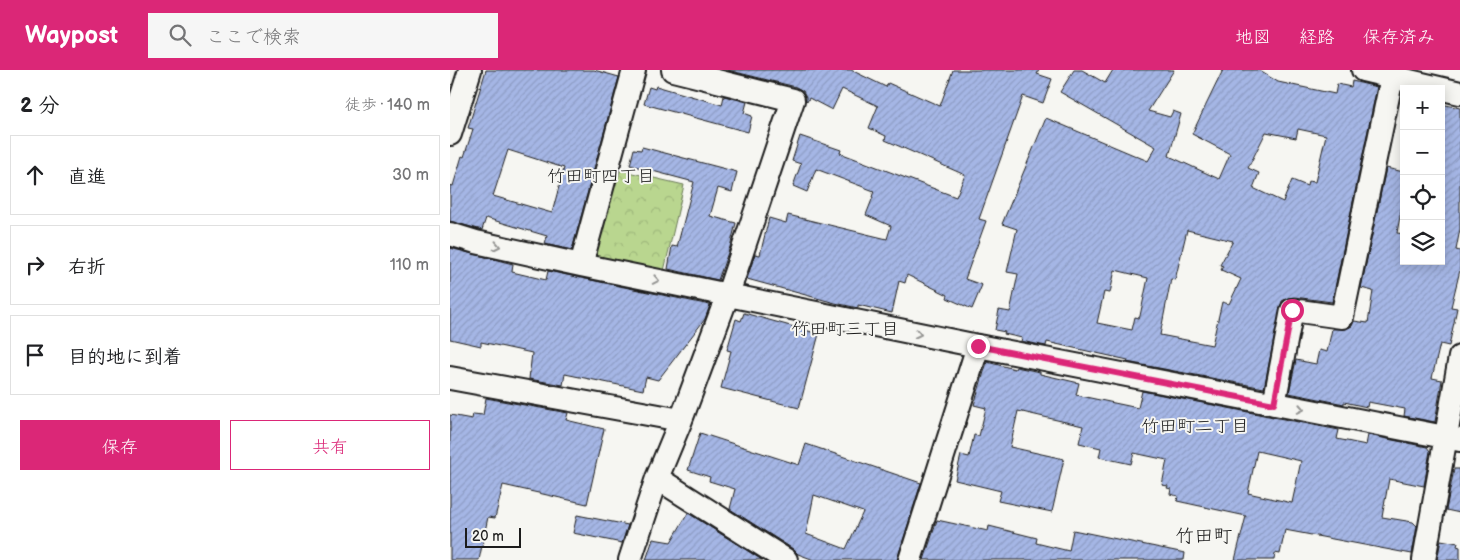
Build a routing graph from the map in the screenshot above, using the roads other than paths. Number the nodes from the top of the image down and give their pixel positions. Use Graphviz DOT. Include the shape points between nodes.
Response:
graph roads {
  1 [pos="470,70"];
  2 [pos="634,70"];
  3 [pos="673,70"];
  4 [pos="1363,70"];
  5 [pos="1392,77"];
  6 [pos="1460,93"];
  7 [pos="450,134"];
  8 [pos="450,234"];
  9 [pos="582,264"];
  10 [pos="728,294"];
  11 [pos="978,346"];
  12 [pos="1460,357"];
  13 [pos="450,378"];
  14 [pos="1274,404"];
  15 [pos="681,420"];
  16 [pos="1453,439"];
  17 [pos="657,478"];
  18 [pos="630,560"];
  19 [pos="786,560"];
  20 [pos="910,560"];
  21 [pos="1424,560"];
  1 -- 7 [label="street"];
  2 -- 9 [label="street"];
  3 -- 10 [label="street" via="793,100"];
  4 -- 5 [label="street"];
  5 -- 6 [label="street"];
  5 -- 14 [label="street" via="1342,317 1292,310"];
  8 -- 9 [label="street, one-way"];
  9 -- 10 [label="street, one-way"];
  10 -- 11 [label="street, one-way"];
  10 -- 15 [label="street"];
  11 -- 14 [label="street"];
  11 -- 20 [label="street"];
  12 -- 16 [label="street"];
  13 -- 15 [label="street"];
  14 -- 16 [label="street, one-way"];
  15 -- 17 [label="street"];
  16 -- 21 [label="street"];
  17 -- 18 [label="street"];
  17 -- 19 [label="street"];
}
